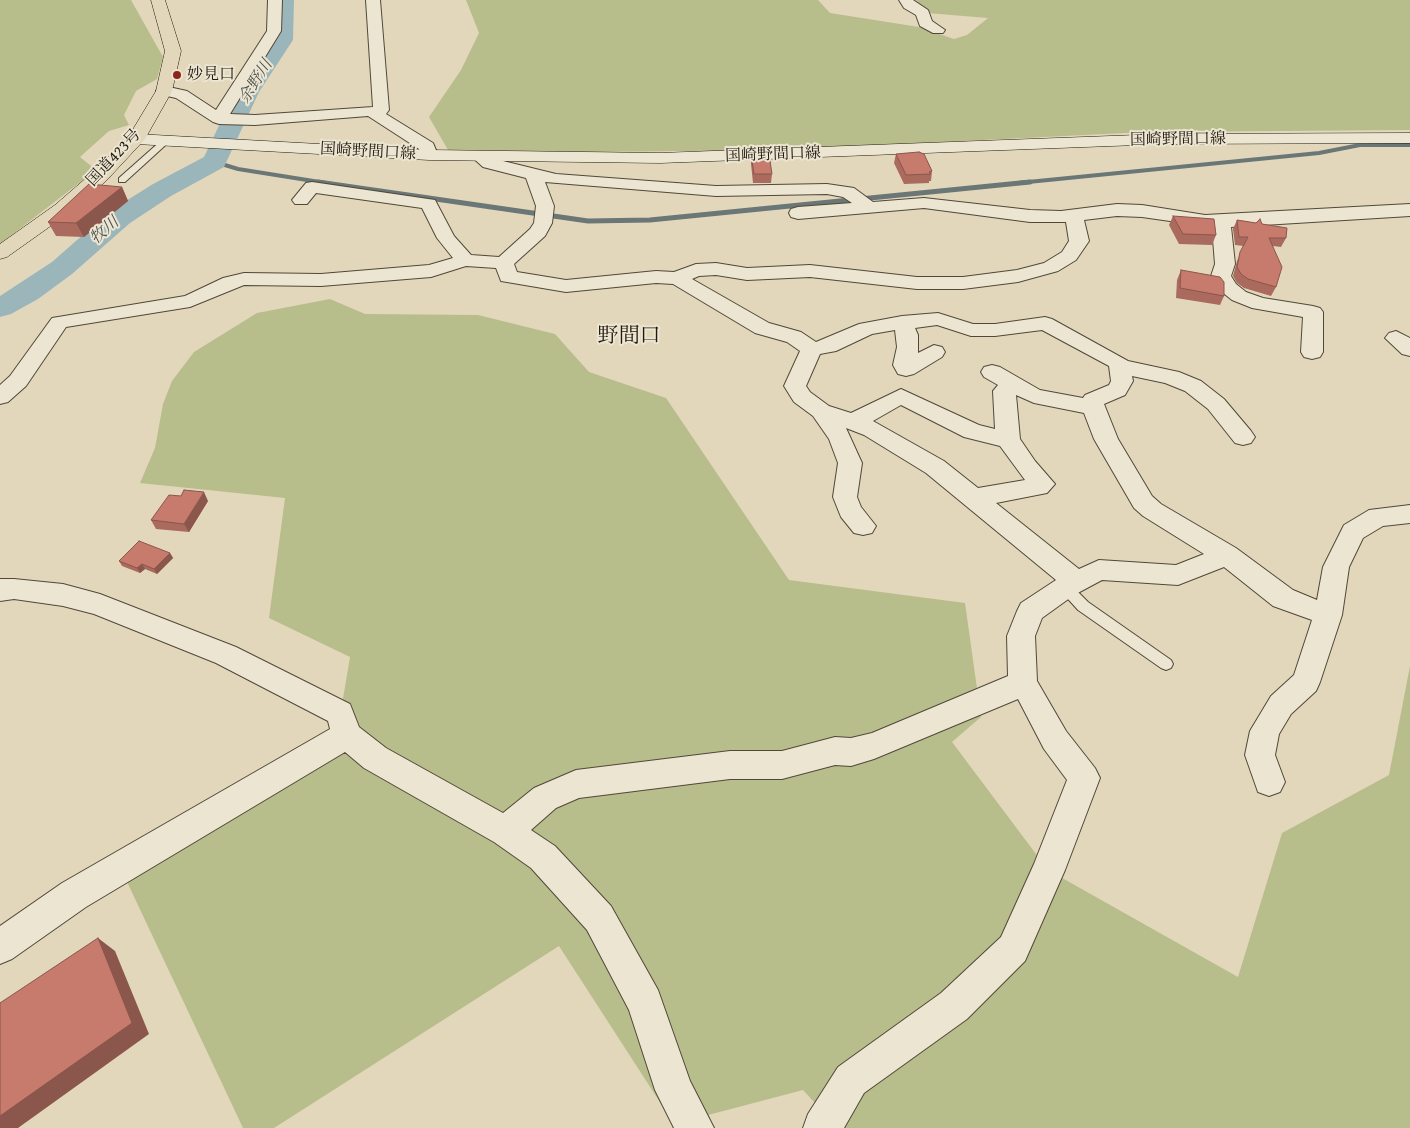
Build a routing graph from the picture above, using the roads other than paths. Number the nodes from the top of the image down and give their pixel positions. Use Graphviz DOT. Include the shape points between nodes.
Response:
graph roads {
  1 [pos="158,0"];
  2 [pos="275,0"];
  3 [pos="373,0"];
  4 [pos="906,0"];
  5 [pos="938,30"];
  6 [pos="164,91"];
  7 [pos="377,115"];
  8 [pos="219,119"];
  9 [pos="1410,138"];
  10 [pos="136,139"];
  11 [pos="166,141"];
  12 [pos="430,155"];
  13 [pos="481,157"];
  14 [pos="534,176"];
  15 [pos="122,180"];
  16 [pos="301,200"];
  17 [pos="869,208"];
  18 [pos="1410,210"];
  19 [pos="798,213"];
  20 [pos="1074,216"];
  21 [pos="1221,221"];
  22 [pos="0,253"];
  23 [pos="465,260"];
  24 [pos="504,263"];
  25 [pos="677,278"];
  26 [pos="902,322"];
  27 [pos="812,349"];
  28 [pos="934,352"];
  29 [pos="1312,352"];
  30 [pos="1120,366"];
  31 [pos="992,372"];
  32 [pos="1017,388"];
  33 [pos="0,397"];
  34 [pos="1093,407"];
  35 [pos="821,411"];
  36 [pos="853,422"];
  37 [pos="1242,437"];
  38 [pos="1008,440"];
  39 [pos="973,498"];
  40 [pos="1410,514"];
  41 [pos="863,526"];
  42 [pos="1227,555"];
  43 [pos="1071,585"];
  44 [pos="0,590"];
  45 [pos="1328,615"];
  46 [pos="1166,664"];
  47 [pos="1023,683"];
  48 [pos="347,735"];
  49 [pos="1269,782"];
  50 [pos="505,831"];
  51 [pos="0,947"];
  52 [pos="695,1128"];
  53 [pos="822,1128"];
  1 -- 6 [label="highway, 国道423号" via="173,51"];
  2 -- 8 [label="street" via="274,32"];
  3 -- 7 [label="street" via="381,110"];
  4 -- 5 [label="street" via="923,13 925,23"];
  6 -- 8 [label="street" via="181,94"];
  6 -- 10 [label="highway, 国道423号"];
  7 -- 8 [label="street" via="371,111 255,120"];
  7 -- 12 [label="street" via="427,147"];
  9 -- 13 [label="main road, 国崎野間口線" via="1164,139 660,158"];
  10 -- 11 [label="main road, 国崎野間口線"];
  10 -- 22 [label="highway, 国道423号" via="62,209"];
  11 -- 12 [label="main road, 国崎野間口線"];
  11 -- 15 [label="lane"];
  12 -- 13 [label="main road, 国崎野間口線"];
  13 -- 14 [label="street" via="489,163"];
  14 -- 17 [label="street" via="716,191 828,188 848,192"];
  14 -- 24 [label="street" via="544,214 538,232"];
  16 -- 23 [label="street" via="312,188 429,204 446,238"];
  17 -- 19 [label="street"];
  17 -- 20 [label="street" via="924,203 1030,216"];
  18 -- 21 [label="street"];
  20 -- 21 [label="street" via="1117,210"];
  20 -- 25 [label="street" via="1079,241 1069,256 1051,267 1018,276 918,283 834,272 747,274 716,269 696,270"];
  21 -- 29 [label="street" via="1225,264 1221,276 1229,288 1259,304 1313,312"];
  23 -- 24 [label="street"];
  23 -- 33 [label="street" via="431,271 320,280 244,279 181,303 59,322 18,381"];
  24 -- 25 [label="street" via="508,277 566,286 656,277"];
  25 -- 27 [label="street" via="762,328 794,337"];
  26 -- 27 [label="street" via="866,329 828,346"];
  26 -- 28 [label="street" via="908,341 906,369"];
  26 -- 30 [label="street" via="938,319 971,330 1045,323"];
  27 -- 35 [label="street" via="795,386 802,397"];
  30 -- 34 [label="street" via="1122,381 1117,390 1093,400"];
  30 -- 37 [label="street" via="1171,376 1193,386 1216,404"];
  31 -- 32 [label="street"];
  32 -- 34 [label="street" via="1034,396"];
  32 -- 38 [label="street" via="1004,391"];
  34 -- 42 [label="street" via="1106,440 1143,502"];
  35 -- 36 [label="street"];
  35 -- 41 [label="street" via="840,437 850,463 845,497 850,511"];
  36 -- 38 [label="street" via="901,396 972,431"];
  36 -- 39 [label="street" via="905,446"];
  38 -- 39 [label="street" via="1026,467 1043,484"];
  39 -- 43 [label="street"];
  40 -- 45 [label="street" via="1378,517 1353,532 1336,567"];
  42 -- 43 [label="street" via="1178,575 1099,570"];
  42 -- 45 [label="street" via="1283,598"];
  43 -- 46 [label="lane" via="1083,606"];
  43 -- 47 [label="street" via="1031,611 1021,636"];
  44 -- 48 [label="street" via="63,595 100,605 221,652 340,713"];
  45 -- 49 [label="street" via="1306,682 1281,705 1265,731 1260,755"];
  47 -- 50 [label="street" via="884,742 851,752 835,751 782,765 730,765 576,784 545,798"];
  47 -- 53 [label="street" via="1055,740 1084,778 1013,949 954,1006 851,1080"];
  48 -- 50 [label="street" via="375,758"];
  48 -- 51 [label="street" via="74,895"];
  50 -- 52 [label="street" via="543,857 599,918 645,1003 674,1090"];
}
